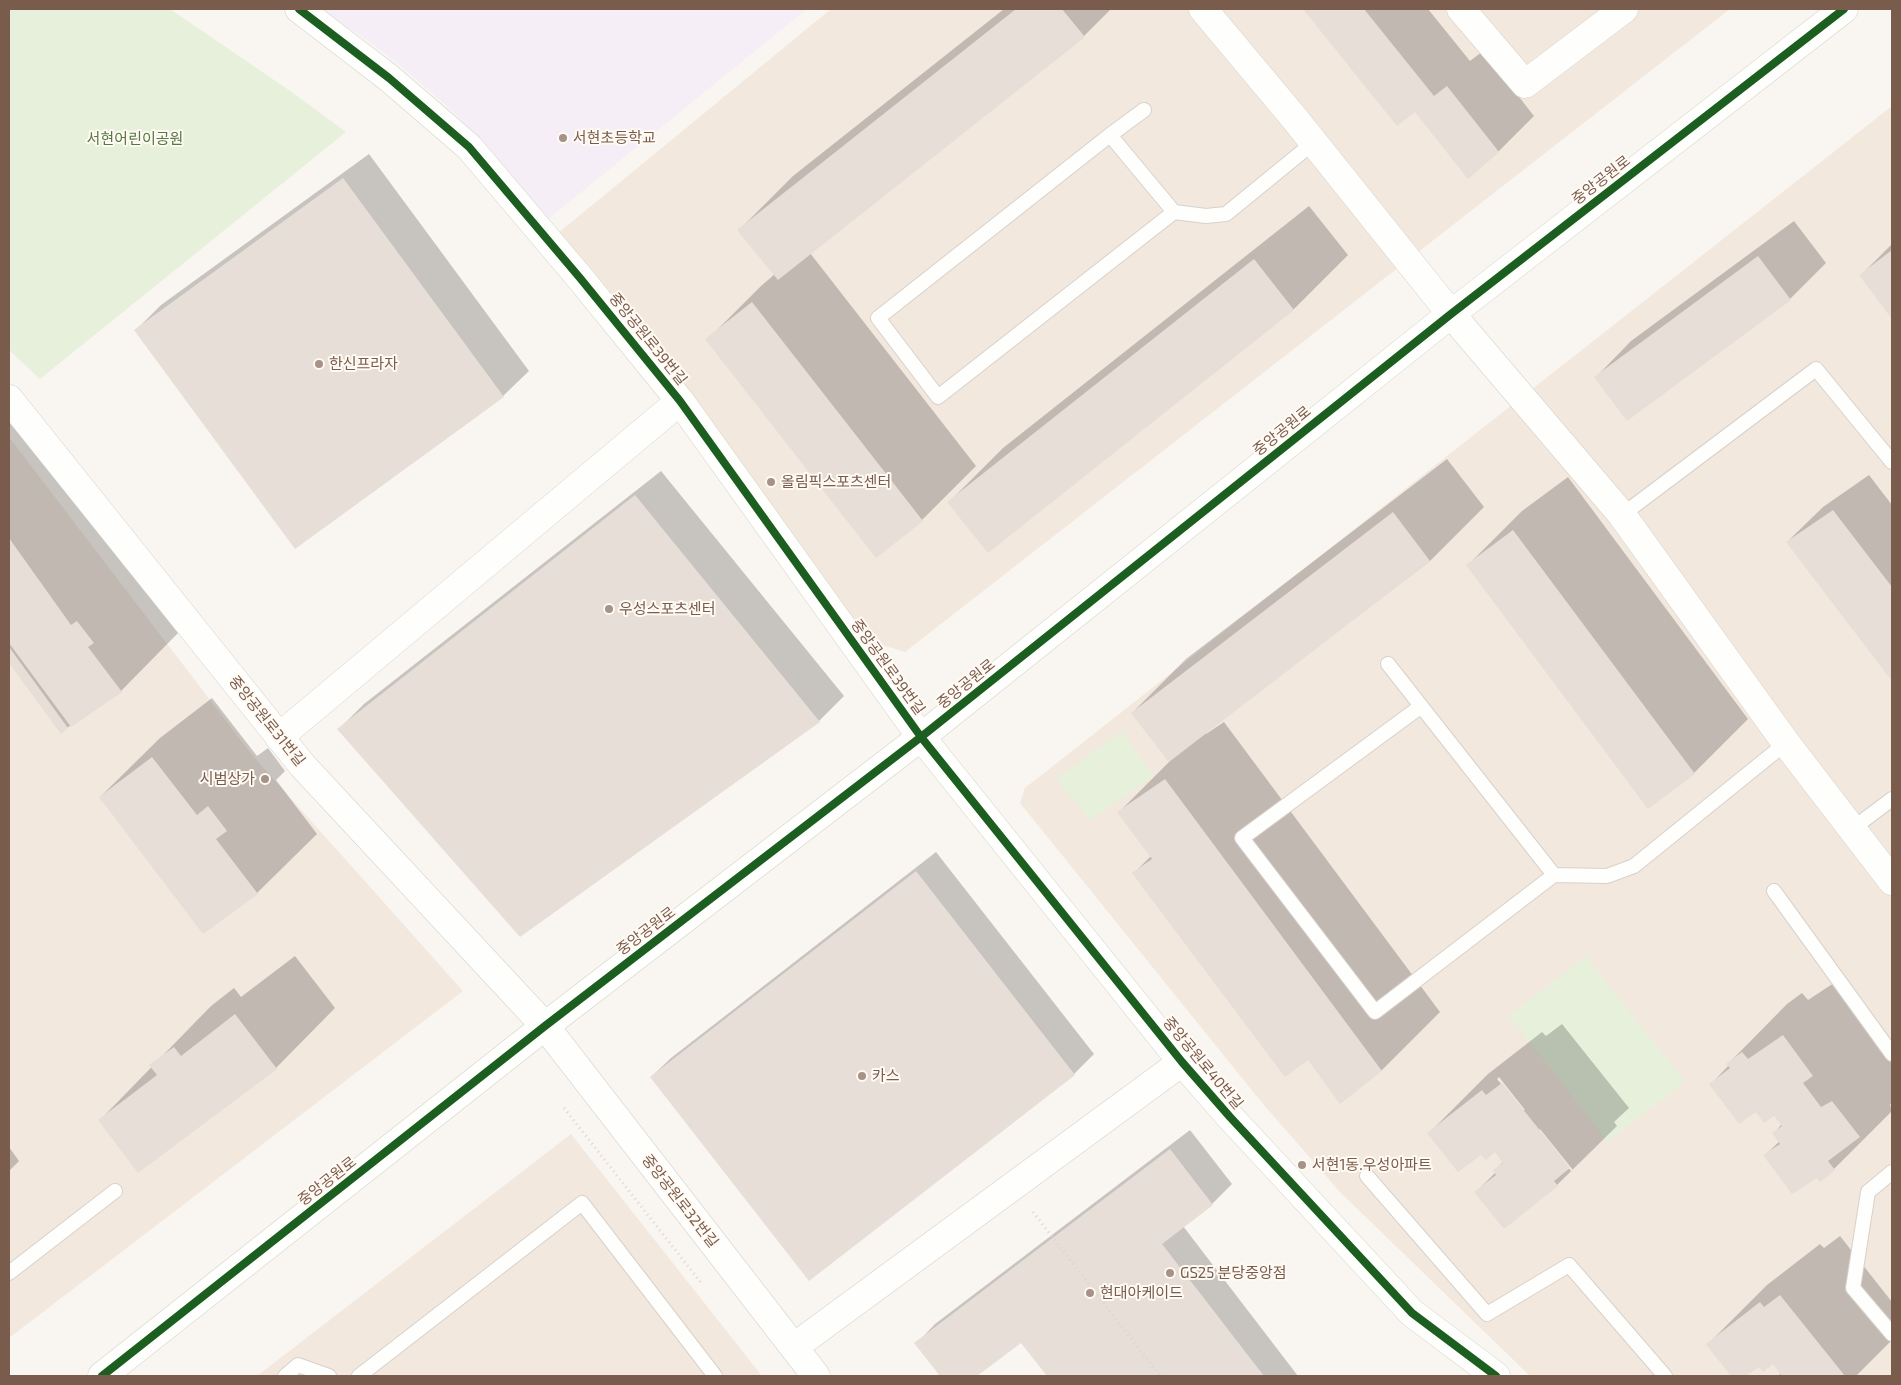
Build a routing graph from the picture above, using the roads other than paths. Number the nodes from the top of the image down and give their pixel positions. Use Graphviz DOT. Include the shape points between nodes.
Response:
graph roads {
  1 [pos="299,9"];
  2 [pos="1203,9"];
  3 [pos="1461,9"];
  4 [pos="1624,9"];
  5 [pos="1844,9"];
  6 [pos="1144,110"];
  7 [pos="1110,135"];
  8 [pos="1313,143"];
  9 [pos="1174,212"];
  10 [pos="1451,314"];
  11 [pos="9,399"];
  12 [pos="680,401"];
  13 [pos="1892,462"];
  14 [pos="1622,515"];
  15 [pos="1388,664"];
  16 [pos="1420,707"];
  17 [pos="279,737"];
  18 [pos="921,737"];
  19 [pos="1786,743"];
  20 [pos="1892,799"];
  21 [pos="1852,829"];
  22 [pos="1554,875"];
  23 [pos="1892,881"];
  24 [pos="1774,891"];
  25 [pos="545,1026"];
  26 [pos="1892,1054"];
  27 [pos="1182,1062"];
  28 [pos="1892,1172"];
  29 [pos="1367,1176"];
  30 [pos="115,1191"];
  31 [pos="9,1274"];
  32 [pos="1892,1334"];
  33 [pos="794,1347"];
  34 [pos="102,1376"];
  35 [pos="285,1376"];
  36 [pos="329,1376"];
  37 [pos="359,1376"];
  38 [pos="715,1376"];
  39 [pos="816,1376"];
  40 [pos="1496,1376"];
  41 [pos="1665,1376"];
  1 -- 12 [label="street, 중앙공원로39번길" via="389,78 469,146"];
  2 -- 8 [label="street"];
  3 -- 4 [label="street" via="1525,84"];
  5 -- 10 [label="street, 중앙공원로"];
  6 -- 7 [label="lane"];
  7 -- 9 [label="lane"];
  7 -- 9 [label="lane" via="878,318 938,397"];
  8 -- 9 [label="lane" via="1226,214 1206,216"];
  8 -- 10 [label="street"];
  10 -- 14 [label="street"];
  10 -- 18 [label="street, 중앙공원로"];
  11 -- 17 [label="street, 중앙공원로31번길"];
  12 -- 17 [label="street"];
  12 -- 18 [label="street, 중앙공원로39번길"];
  13 -- 14 [label="lane" via="1816,370"];
  14 -- 19 [label="street"];
  15 -- 16 [label="lane"];
  16 -- 22 [label="lane"];
  16 -- 22 [label="lane" via="1242,838 1375,1012"];
  17 -- 25 [label="street, 중앙공원로31번길"];
  18 -- 25 [label="street, 중앙공원로"];
  18 -- 27 [label="street, 중앙공원로40번길"];
  19 -- 21 [label="street"];
  19 -- 22 [label="lane" via="1634,866 1607,876"];
  20 -- 21 [label="lane"];
  21 -- 23 [label="street"];
  24 -- 26 [label="lane"];
  25 -- 33 [label="street, 중앙공원로32번길"];
  25 -- 34 [label="street, 중앙공원로"];
  27 -- 33 [label="street"];
  27 -- 40 [label="street, 중앙공원로40번길" via="1412,1313"];
  28 -- 32 [label="lane" via="1868,1192 1853,1288"];
  29 -- 41 [label="lane" via="1487,1314 1568,1265"];
  30 -- 31 [label="lane"];
  33 -- 39 [label="street, 중앙공원로32번길"];
  35 -- 36 [label="lane" via="298,1365"];
  37 -- 38 [label="lane" via="582,1203"];
}
